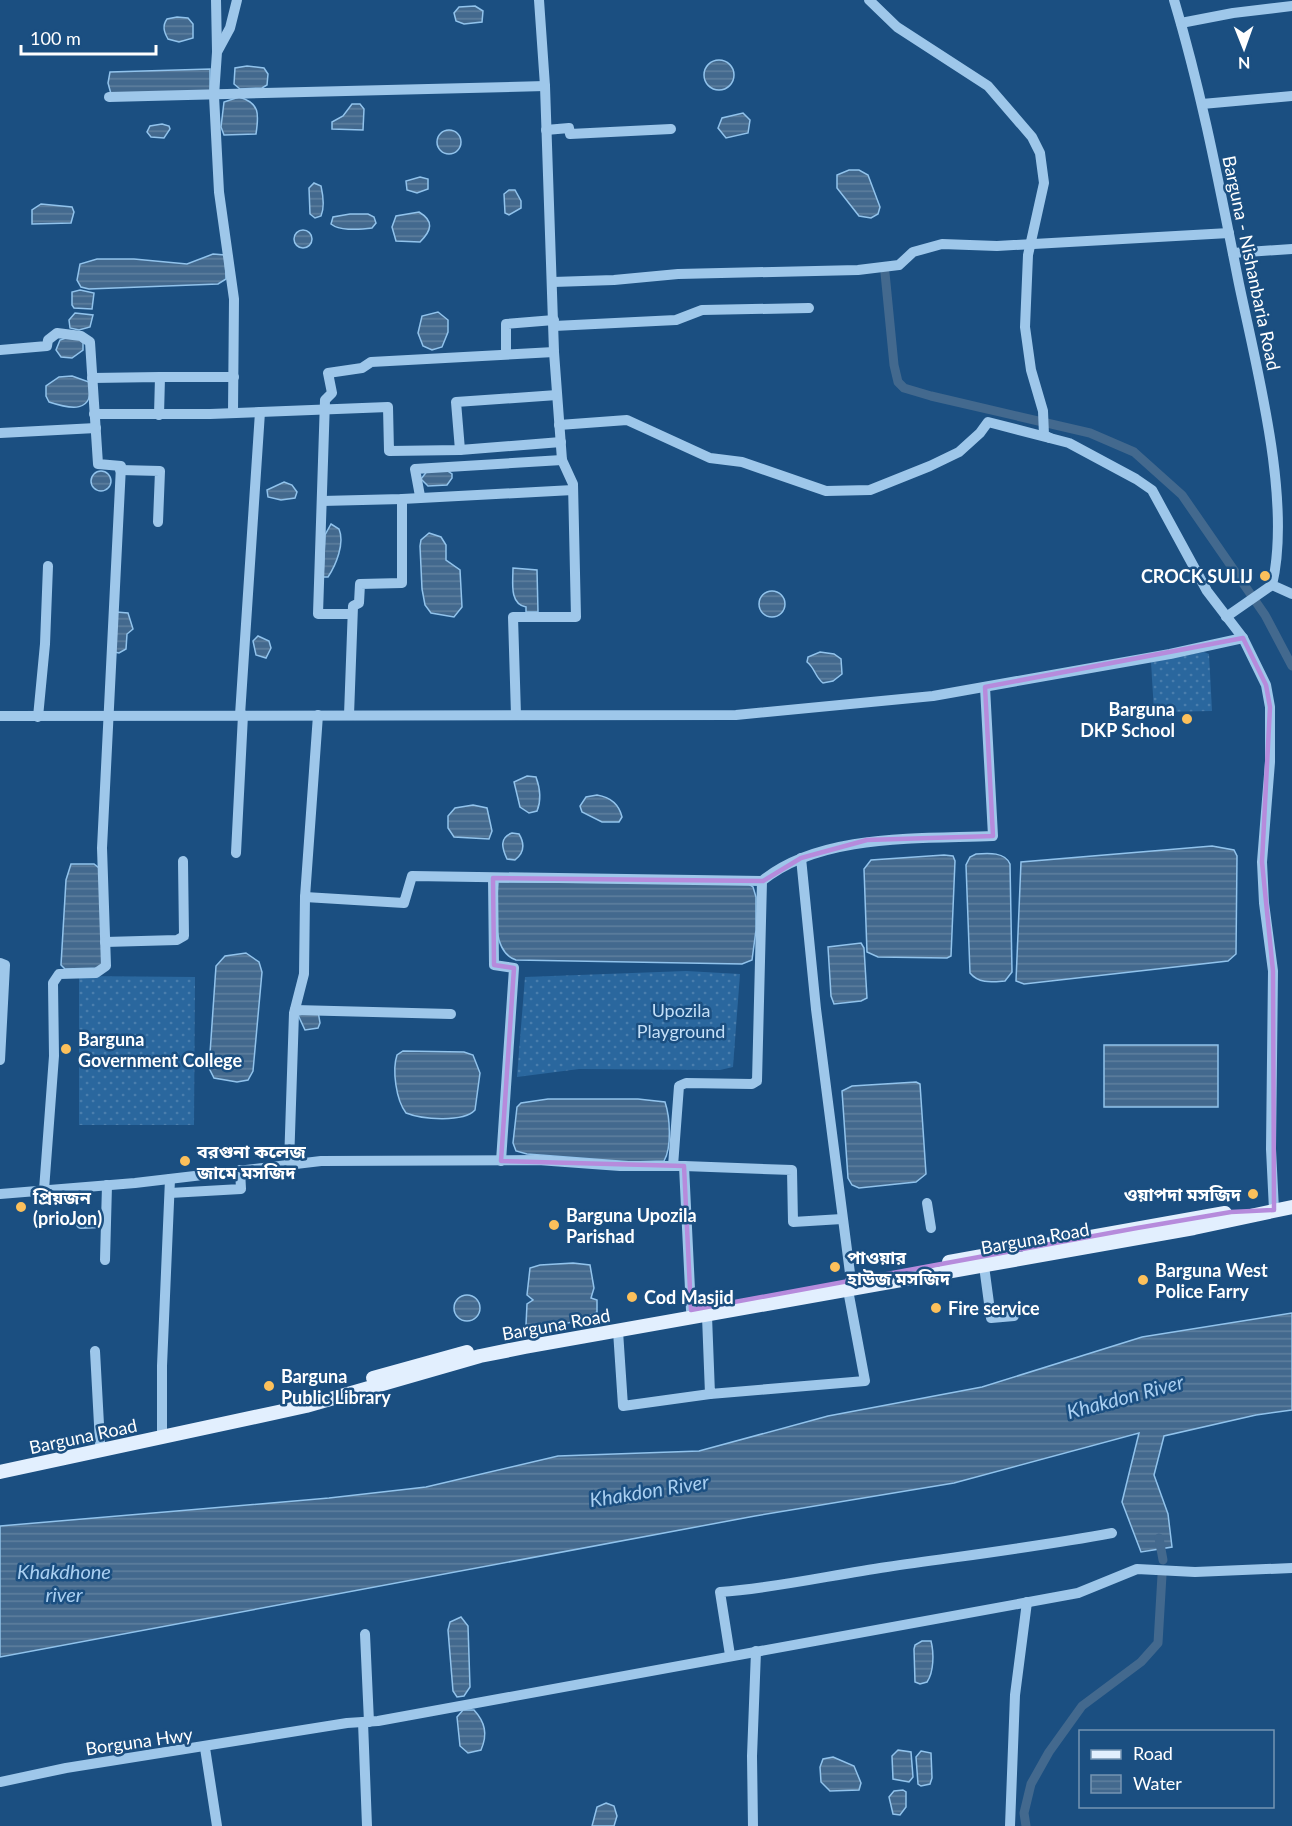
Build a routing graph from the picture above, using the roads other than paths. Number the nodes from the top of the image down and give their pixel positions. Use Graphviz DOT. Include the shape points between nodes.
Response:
graph roads {
  1 [pos="216,0"];
  2 [pos="237,0"];
  3 [pos="539,0"];
  4 [pos="869,0"];
  5 [pos="1174,0"];
  6 [pos="1292,6"];
  7 [pos="1181,23"];
  8 [pos="217,52"];
  9 [pos="545,86"];
  10 [pos="214,96"];
  11 [pos="1292,96"];
  12 [pos="109,97"];
  13 [pos="1202,104"];
  14 [pos="671,129"];
  15 [pos="546,130"];
  16 [pos="1229,233"];
  17 [pos="1032,244"];
  18 [pos="1292,249"];
  19 [pos="1233,253"];
  20 [pos="553,282"];
  21 [pos="809,308"];
  22 [pos="554,323"];
  23 [pos="0,350"];
  24 [pos="506,352"];
  25 [pos="554,352"];
  26 [pos="160,377"];
  27 [pos="234,377"];
  28 [pos="92,378"];
  29 [pos="557,395"];
  30 [pos="325,408"];
  31 [pos="233,412"];
  32 [pos="260,412"];
  33 [pos="94,414"];
  34 [pos="159,415"];
  35 [pos="559,425"];
  36 [pos="96,428"];
  37 [pos="0,433"];
  38 [pos="1047,437"];
  39 [pos="561,442"];
  40 [pos="460,450"];
  41 [pos="562,460"];
  42 [pos="120,470"];
  43 [pos="573,490"];
  44 [pos="420,496"];
  45 [pos="402,499"];
  46 [pos="322,501"];
  47 [pos="158,522"];
  48 [pos="48,566"];
  49 [pos="1272,585"];
  50 [pos="1292,594"];
  51 [pos="352,614"];
  52 [pos="1226,617"];
  53 [pos="1243,638"];
  54 [pos="985,687"];
  55 [pos="241,715"];
  56 [pos="318,715"];
  57 [pos="349,715"];
  58 [pos="516,715"];
  59 [pos="0,716"];
  60 [pos="38,717"];
  61 [pos="109,717"];
  62 [pos="236,853"];
  63 [pos="801,858"];
  64 [pos="183,861"];
  65 [pos="493,878"];
  66 [pos="762,881"];
  67 [pos="305,897"];
  68 [pos="105,942"];
  69 [pos="0,963"];
  70 [pos="295,1010"];
  71 [pos="451,1014"];
  72 [pos="0,1060"];
  73 [pos="501,1161"];
  74 [pos="289,1164"];
  75 [pos="678,1166"];
  76 [pos="240,1170"];
  77 [pos="170,1179"];
  78 [pos="106,1185"];
  79 [pos="44,1190"];
  80 [pos="170,1193"];
  81 [pos="0,1194"];
  82 [pos="927,1203"];
  83 [pos="1291,1207"];
  84 [pos="1270,1211"];
  85 [pos="842,1219"];
  86 [pos="81,1224"];
  87 [pos="105,1224"];
  88 [pos="931,1228"];
  89 [pos="105,1260"];
  90 [pos="984,1266"];
  91 [pos="849,1285"];
  92 [pos="691,1310"];
  93 [pos="707,1316"];
  94 [pos="1014,1316"];
  95 [pos="618,1331"];
  96 [pos="95,1351"];
  97 [pos="710,1394"];
  98 [pos="162,1431"];
  99 [pos="100,1443"];
  100 [pos="0,1464"];
  101 [pos="0,1472"];
  102 [pos="1112,1533"];
  103 [pos="1292,1568"];
  104 [pos="1027,1602"];
  105 [pos="365,1634"];
  106 [pos="756,1651"];
  107 [pos="730,1655"];
  108 [pos="366,1722"];
  109 [pos="205,1748"];
  110 [pos="0,1782"];
  111 [pos="217,1826"];
  112 [pos="368,1826"];
  113 [pos="753,1826"];
  114 [pos="1010,1826"];
  1 -- 8 [label="street"];
  2 -- 8 [label="street" via="230,28"];
  3 -- 9 [label="street"];
  4 -- 17 [label="street" via="897,27 988,86 1032,137 1042,159 1044,183"];
  5 -- 7 [label="street, Barguna - Nishanbaria Road"];
  6 -- 7 [label="street"];
  7 -- 13 [label="street, Barguna - Nishanbaria Road"];
  8 -- 10 [label="street"];
  9 -- 10 [label="street"];
  9 -- 15 [label="street"];
  10 -- 12 [label="street"];
  10 -- 27 [label="street" via="219,192 234,299"];
  11 -- 13 [label="street"];
  13 -- 16 [label="street, Barguna - Nishanbaria Road"];
  14 -- 15 [label="street" via="570,134 569,128"];
  15 -- 20 [label="street"];
  16 -- 17 [label="street"];
  16 -- 19 [label="street, Barguna - Nishanbaria Road"];
  17 -- 20 [label="street" via="942,244 913,252 899,265 858,270 678,274"];
  17 -- 38 [label="street" via="1028,255 1025,327"];
  18 -- 19 [label="street"];
  19 -- 49 [label="street, Barguna - Nishanbaria Road" via="1278,494 1279,560"];
  20 -- 22 [label="street"];
  21 -- 22 [label="street" via="702,310 676,320"];
  22 -- 24 [label="street" via="506,324"];
  22 -- 25 [label="street"];
  23 -- 28 [label="street" via="47,346 57,333 81,336 90,342"];
  24 -- 25 [label="street"];
  24 -- 30 [label="street" via="371,362 362,368 335,371 328,374 332,393 325,400"];
  25 -- 29 [label="street"];
  26 -- 27 [label="street"];
  26 -- 28 [label="street"];
  26 -- 34 [label="street"];
  27 -- 31 [label="street"];
  28 -- 33 [label="street"];
  29 -- 35 [label="street"];
  29 -- 40 [label="street" via="456,402"];
  30 -- 32 [label="street"];
  30 -- 40 [label="street" via="388,407 389,450"];
  30 -- 46 [label="street"];
  31 -- 32 [label="street"];
  31 -- 34 [label="street"];
  32 -- 55 [label="street"];
  33 -- 34 [label="street"];
  33 -- 36 [label="street"];
  35 -- 38 [label="street" via="627,420 710,458 742,462 826,491 870,489 930,466 959,452 988,422"];
  35 -- 39 [label="street"];
  36 -- 37 [label="street"];
  36 -- 42 [label="street" via="98,464 120,466"];
  38 -- 52 [label="street" via="1069,443 1152,490"];
  39 -- 40 [label="street"];
  39 -- 41 [label="street"];
  41 -- 43 [label="street"];
  41 -- 44 [label="street" via="415,469"];
  42 -- 47 [label="street" via="160,471"];
  42 -- 61 [label="street"];
  43 -- 44 [label="street"];
  43 -- 58 [label="street" via="576,617 513,617"];
  44 -- 45 [label="street"];
  45 -- 46 [label="street"];
  45 -- 51 [label="street" via="402,583 360,584 359,603 353,606"];
  46 -- 51 [label="street" via="318,614"];
  48 -- 60 [label="street"];
  49 -- 50 [label="street"];
  49 -- 52 [label="street"];
  51 -- 57 [label="street"];
  52 -- 53 [label="street"];
  53 -- 54 [label="street"];
  53 -- 84 [label="street" via="1263,678 1270,708 1262,862 1272,971"];
  54 -- 58 [label="street" via="933,696 736,715"];
  54 -- 63 [label="street" via="993,836 867,840"];
  55 -- 56 [label="street"];
  55 -- 61 [label="street"];
  55 -- 62 [label="street"];
  56 -- 57 [label="street"];
  56 -- 67 [label="street"];
  57 -- 58 [label="street"];
  59 -- 60 [label="street"];
  60 -- 61 [label="street"];
  61 -- 68 [label="street" via="102,848"];
  63 -- 66 [label="street"];
  63 -- 85 [label="street"];
  64 -- 68 [label="street" via="184,936 177,940"];
  65 -- 66 [label="street"];
  65 -- 67 [label="street" via="412,876 404,903"];
  65 -- 73 [label="street" via="494,965 514,968"];
  66 -- 75 [label="street" via="757,1081 679,1086"];
  67 -- 70 [label="street" via="304,974"];
  68 -- 79 [label="street" via="104,969 96,973 59,974 53,983 54,1056"];
  69 -- 72 [label="street" via="5,966"];
  70 -- 71 [label="street"];
  70 -- 74 [label="street"];
  73 -- 74 [label="street" via="403,1159"];
  73 -- 75 [label="street"];
  74 -- 76 [label="street"];
  75 -- 85 [label="street" via="792,1170 793,1222"];
  75 -- 92 [label="street"];
  76 -- 77 [label="street"];
  76 -- 80 [label="street" via="241,1190"];
  77 -- 78 [label="street"];
  77 -- 80 [label="street"];
  78 -- 79 [label="street"];
  78 -- 87 [label="street"];
  79 -- 81 [label="street"];
  80 -- 98 [label="street"];
  82 -- 88 [label="street"];
  83 -- 84 [label="main road, Barguna Road"];
  84 -- 90 [label="main road, Barguna Road"];
  84 -- 91 [label="main road, Barguna Road" via="1231,1212"];
  85 -- 91 [label="street"];
  86 -- 87 [label="street"];
  87 -- 89 [label="street"];
  90 -- 91 [label="main road, Barguna Road"];
  90 -- 94 [label="street" via="991,1318"];
  91 -- 92 [label="main road, Barguna Road"];
  91 -- 93 [label="main road, Barguna Road"];
  91 -- 97 [label="street" via="865,1381"];
  92 -- 98 [label="main road, Barguna Road" via="452,1355 339,1389"];
  93 -- 95 [label="main road, Barguna Road"];
  93 -- 97 [label="street"];
  95 -- 97 [label="street" via="623,1406"];
  95 -- 101 [label="main road, Barguna Road" via="480,1356 306,1406"];
  96 -- 99 [label="street"];
  98 -- 99 [label="main road, Barguna Road"];
  99 -- 100 [label="main road, Barguna Road"];
  102 -- 107 [label="street" via="771,1589 720,1593"];
  103 -- 104 [label="street" via="1195,1572 1137,1569 1078,1593"];
  104 -- 106 [label="street"];
  104 -- 114 [label="street" via="1015,1695"];
  105 -- 108 [label="street"];
  106 -- 107 [label="street"];
  106 -- 113 [label="street"];
  107 -- 108 [label="street"];
  108 -- 109 [label="street"];
  108 -- 112 [label="street"];
  109 -- 110 [label="street, Borguna Hwy" via="66,1768"];
  109 -- 111 [label="street, Borguna Hwy"];
}
